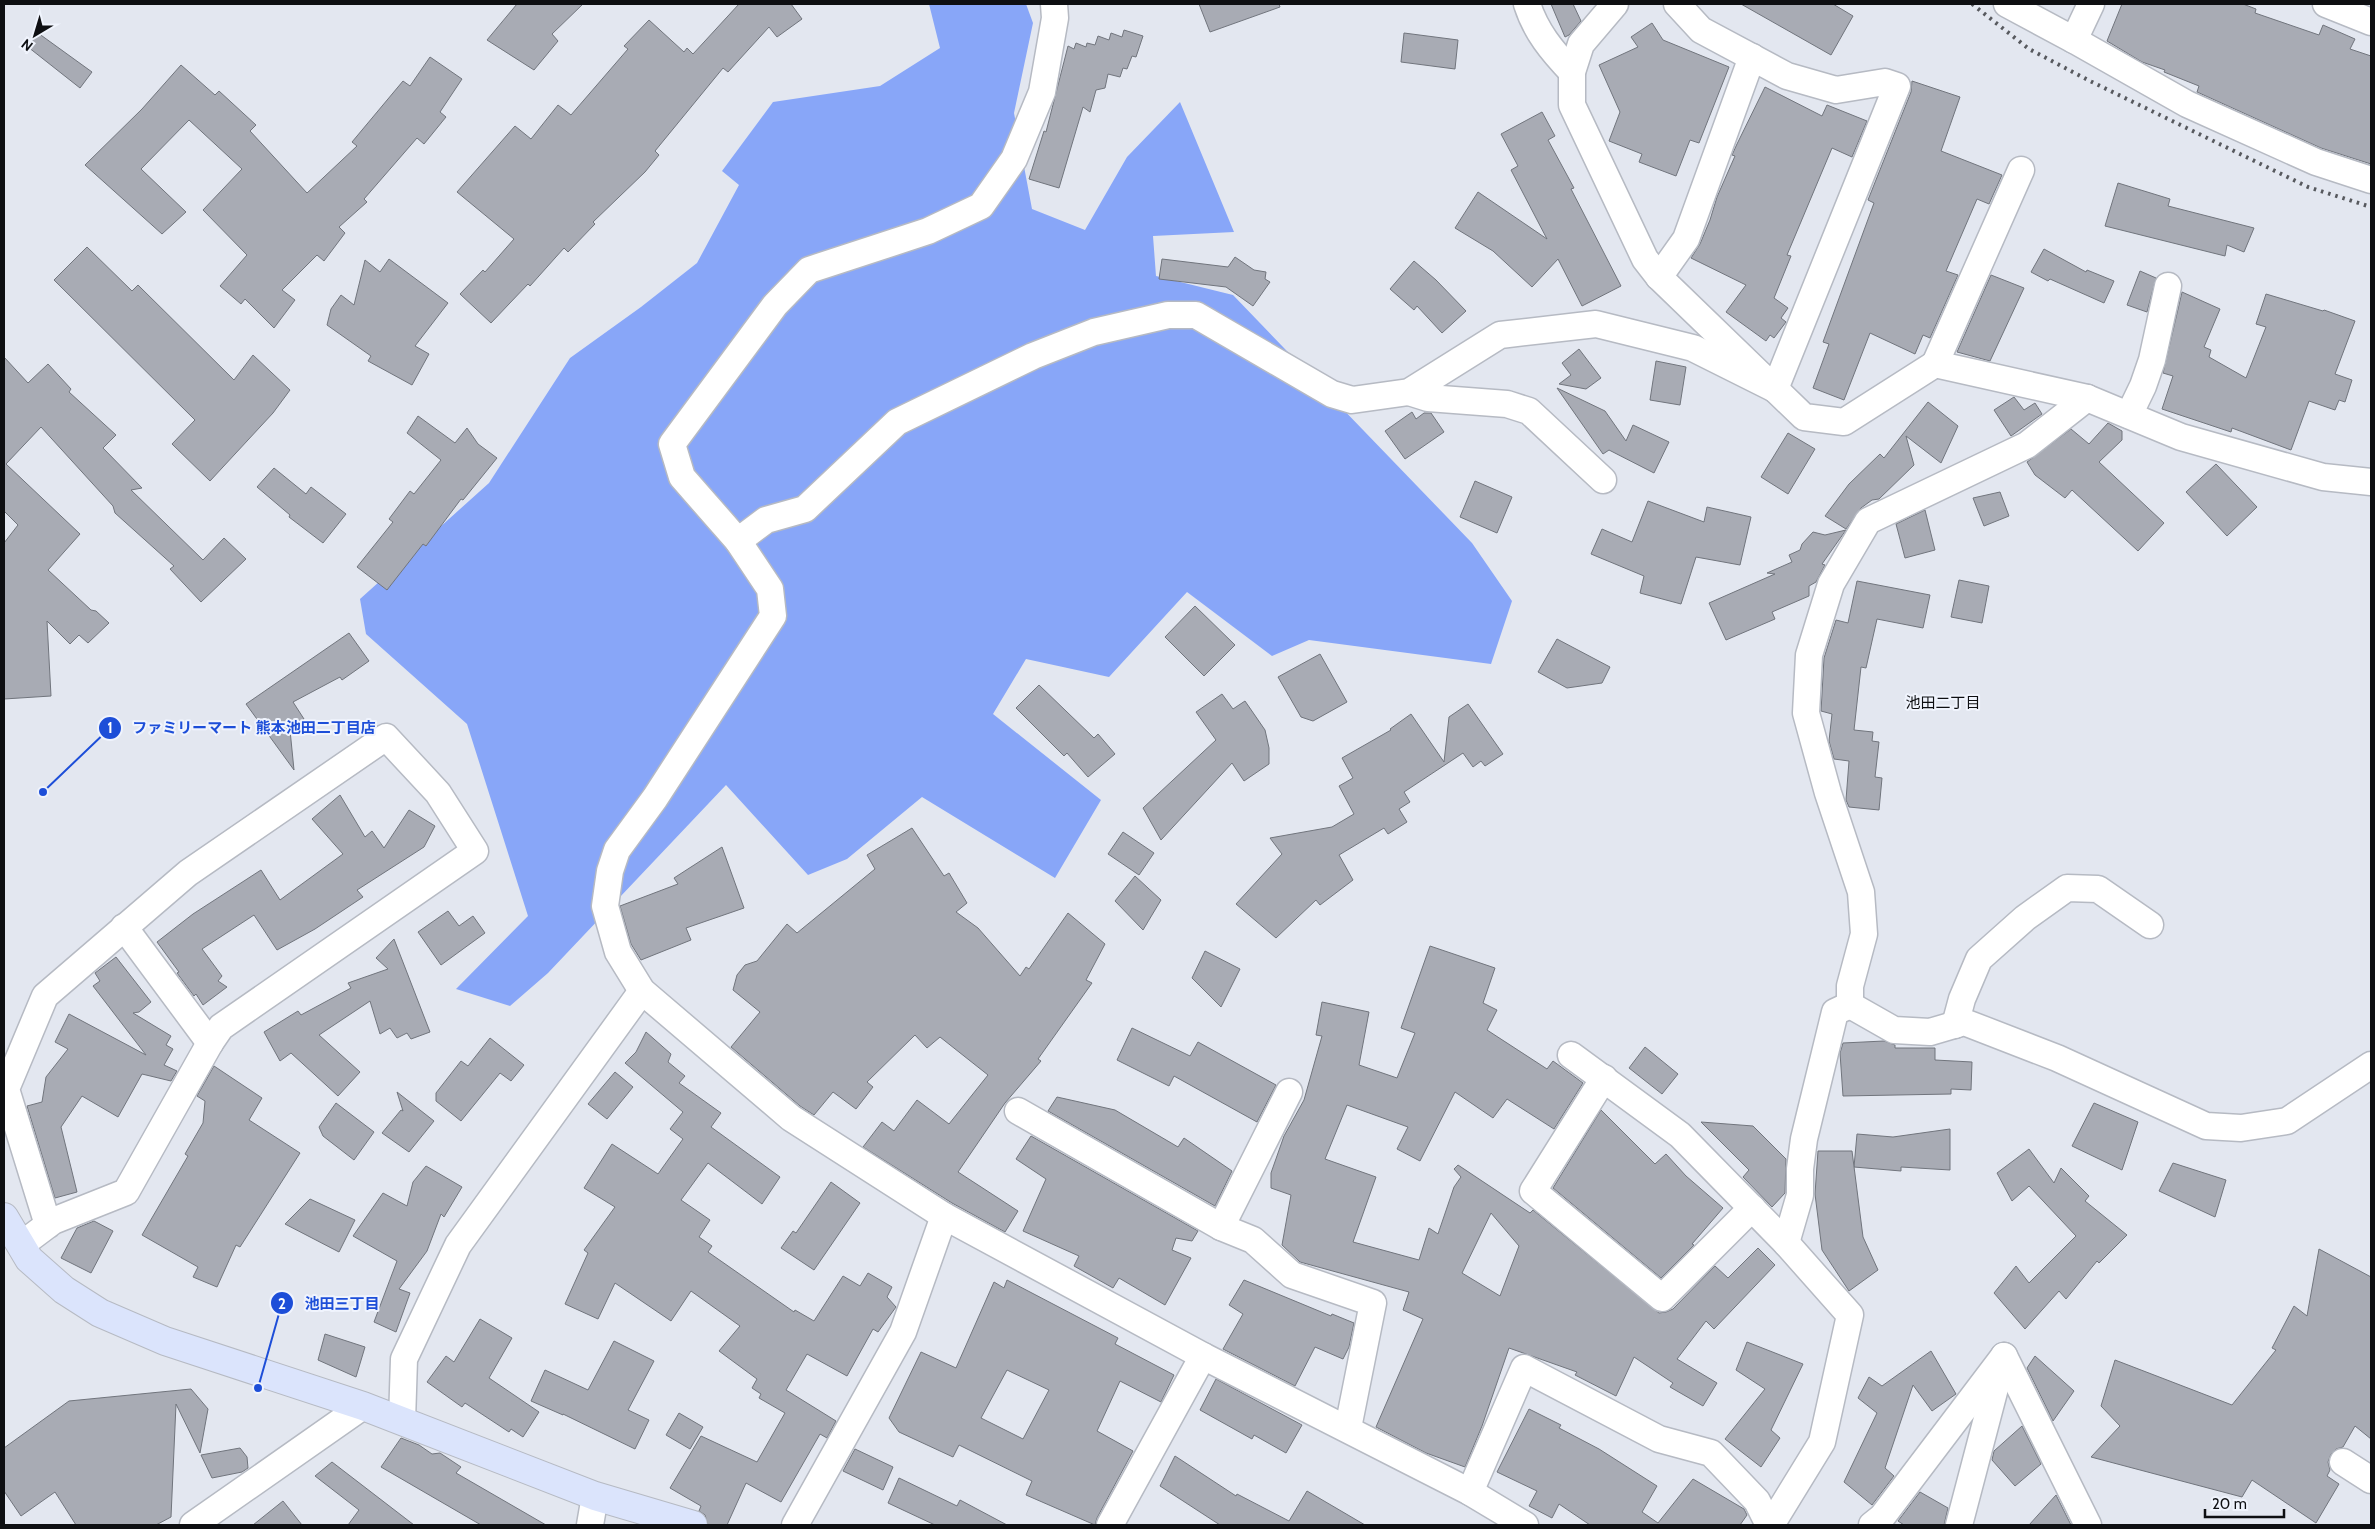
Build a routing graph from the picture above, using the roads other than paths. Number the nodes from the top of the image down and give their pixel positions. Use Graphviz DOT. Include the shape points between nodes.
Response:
graph roads {
  1 [pos="1054,4"];
  2 [pos="1527,4"];
  3 [pos="1615,4"];
  4 [pos="1676,4"];
  5 [pos="2007,4"];
  6 [pos="2091,4"];
  7 [pos="2326,4"];
  8 [pos="2371,22"];
  9 [pos="2074,40"];
  10 [pos="1752,57"];
  11 [pos="1572,72"];
  12 [pos="2021,170"];
  13 [pos="2371,180"];
  14 [pos="1659,277"];
  15 [pos="2168,286"];
  16 [pos="1935,364"];
  17 [pos="1775,389"];
  18 [pos="1409,392"];
  19 [pos="2087,398"];
  20 [pos="2129,416"];
  21 [pos="1603,480"];
  22 [pos="2371,482"];
  23 [pos="738,541"];
  24 [pos="2150,925"];
  25 [pos="124,927"];
  26 [pos="642,992"];
  27 [pos="1850,1005"];
  28 [pos="1955,1025"];
  29 [pos="210,1043"];
  30 [pos="1572,1055"];
  31 [pos="2371,1065"];
  32 [pos="1604,1078"];
  33 [pos="1289,1092"];
  34 [pos="1018,1111"];
  35 [pos="1752,1208"];
  36 [pos="944,1216"];
  37 [pos="4,1217"];
  38 [pos="48,1225"];
  39 [pos="1222,1227"];
  40 [pos="1786,1243"];
  41 [pos="21,1246"];
  42 [pos="1203,1356"];
  43 [pos="2004,1356"];
  44 [pos="363,1406"];
  45 [pos="402,1422"];
  46 [pos="1348,1428"];
  47 [pos="2343,1462"];
  48 [pos="2371,1480"];
  49 [pos="1470,1492"];
  50 [pos="594,1496"];
  51 [pos="193,1525"];
  52 [pos="590,1525"];
  53 [pos="693,1525"];
  54 [pos="795,1525"];
  55 [pos="1110,1525"];
  56 [pos="1525,1525"];
  57 [pos="1770,1525"];
  58 [pos="1872,1525"];
  59 [pos="1959,1525"];
  60 [pos="2088,1525"];
  1 -- 23 [label="street" via="1055,18 1042,92 1014,160 981,206 928,231 809,270 775,305 672,444 682,477"];
  2 -- 11 [label="street" via="1532,20 1549,49"];
  3 -- 11 [label="street" via="1581,44"];
  4 -- 10 [label="street" via="1700,30"];
  5 -- 9 [label="street"];
  6 -- 9 [label="street"];
  7 -- 8 [label="street"];
  9 -- 13 [label="street" via="2187,104 2316,162"];
  10 -- 14 [label="street" via="1686,239"];
  10 -- 17 [label="street" via="1787,76 1836,90 1885,82 1898,86"];
  11 -- 14 [label="street" via="1572,105 1645,259"];
  12 -- 16 [label="street"];
  14 -- 17 [label="street"];
  15 -- 20 [label="street" via="2152,360"];
  16 -- 17 [label="street" via="1844,422 1804,417"];
  16 -- 19 [label="street"];
  17 -- 18 [label="street" via="1693,348 1596,324 1500,335"];
  18 -- 21 [label="street" via="1428,398 1507,404 1529,411"];
  18 -- 23 [label="street" via="1352,400 1332,394 1196,315 1168,315 1094,332 1033,356 897,422 805,510 766,520"];
  19 -- 20 [label="street"];
  19 -- 27 [label="street" via="2027,445 1868,521 1831,584 1809,655 1806,713 1828,793 1862,892 1864,934 1850,986"];
  20 -- 22 [label="street" via="2181,437 2323,477"];
  23 -- 26 [label="street" via="770,589 773,616 655,798 617,850 610,871 605,906 618,952"];
  24 -- 28 [label="street" via="2098,889 2066,888 1979,958"];
  25 -- 29 [label="street"];
  25 -- 29 [label="street" via="188,873 386,738 438,793 475,851 221,1027"];
  25 -- 38 [label="street" via="45,996 6,1090"];
  26 -- 36 [label="street" via="791,1118"];
  26 -- 45 [label="street" via="458,1246 404,1359"];
  27 -- 28 [label="street" via="1894,1030 1930,1032"];
  27 -- 40 [label="street" via="1835,1012 1804,1139 1800,1195"];
  28 -- 31 [label="street" via="1964,1022 2058,1058 2206,1126 2241,1128 2287,1121"];
  29 -- 38 [label="street" via="126,1192"];
  30 -- 32 [label="street"];
  32 -- 35 [label="street" via="1680,1135"];
  32 -- 35 [label="street" via="1533,1191 1662,1298"];
  33 -- 39 [label="street"];
  34 -- 39 [label="street"];
  35 -- 40 [label="street"];
  36 -- 42 [label="street"];
  36 -- 54 [label="street" via="903,1332"];
  37 -- 41 [label="street"];
  38 -- 41 [label="street"];
  39 -- 46 [label="street" via="1253,1240 1292,1275 1373,1303"];
  40 -- 57 [label="street" via="1850,1315 1822,1442"];
  41 -- 44 [label="street" via="29,1259 64,1290 100,1313 165,1342"];
  42 -- 46 [label="street"];
  42 -- 55 [label="street"];
  43 -- 58 [label="street" via="1882,1517"];
  43 -- 59 [label="street"];
  43 -- 60 [label="street"];
  44 -- 45 [label="street"];
  44 -- 51 [label="street"];
  45 -- 50 [label="street"];
  46 -- 49 [label="street"];
  47 -- 48 [label="street"];
  49 -- 56 [label="street"];
  49 -- 57 [label="street" via="1524,1368 1659,1439 1711,1453 1757,1501"];
  50 -- 52 [label="street"];
  50 -- 53 [label="street"];
}
